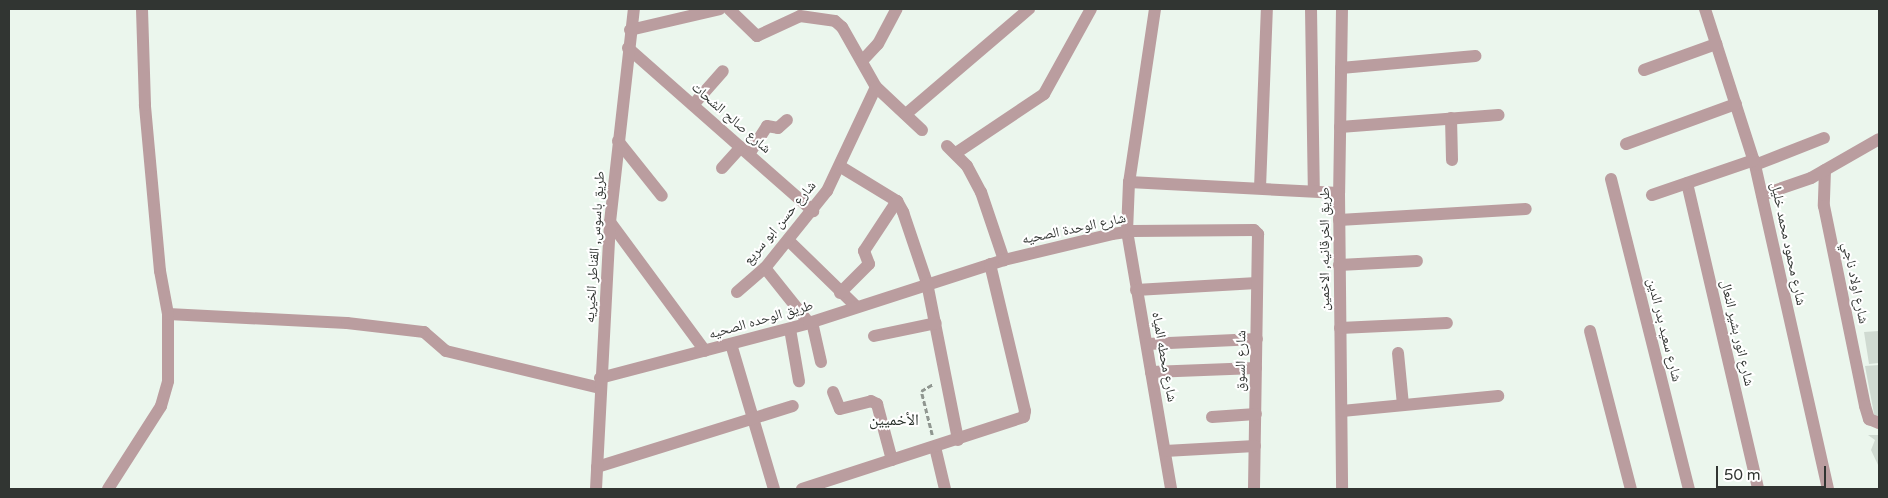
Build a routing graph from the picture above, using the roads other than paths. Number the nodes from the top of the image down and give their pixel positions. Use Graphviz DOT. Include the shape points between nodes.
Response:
graph roads {
  1 [pos="142,9"];
  2 [pos="634,9"];
  3 [pos="720,9"];
  4 [pos="729,9"];
  5 [pos="897,9"];
  6 [pos="1029,9"];
  7 [pos="1091,9"];
  8 [pos="1155,9"];
  9 [pos="1267,9"];
  10 [pos="1311,9"];
  11 [pos="1345,9"];
  12 [pos="1705,9"];
  13 [pos="630,30"];
  14 [pos="1716,44"];
  15 [pos="628,48"];
  16 [pos="1475,56"];
  17 [pos="862,61"];
  18 [pos="1341,68"];
  19 [pos="1644,70"];
  20 [pos="723,72"];
  21 [pos="876,87"];
  22 [pos="1736,104"];
  23 [pos="693,105"];
  24 [pos="906,114"];
  25 [pos="1499,115"];
  26 [pos="1451,118"];
  27 [pos="787,120"];
  28 [pos="1340,127"];
  29 [pos="922,130"];
  30 [pos="1824,138"];
  31 [pos="1879,139"];
  32 [pos="618,141"];
  33 [pos="1626,144"];
  34 [pos="745,151"];
  35 [pos="1452,160"];
  36 [pos="1755,163"];
  37 [pos="722,168"];
  38 [pos="841,168"];
  39 [pos="1825,170"];
  40 [pos="1611,179"];
  41 [pos="1129,182"];
  42 [pos="1687,183"];
  43 [pos="1260,188"];
  44 [pos="1314,191"];
  45 [pos="1339,193"];
  46 [pos="1762,194"];
  47 [pos="1652,195"];
  48 [pos="662,196"];
  49 [pos="897,201"];
  50 [pos="1526,209"];
  51 [pos="813,211"];
  52 [pos="1339,220"];
  53 [pos="610,222"];
  54 [pos="1127,231"];
  55 [pos="1258,234"];
  56 [pos="788,240"];
  57 [pos="1004,260"];
  58 [pos="1417,262"];
  59 [pos="990,264"];
  60 [pos="1340,265"];
  61 [pos="766,268"];
  62 [pos="927,283"];
  63 [pos="1257,283"];
  64 [pos="1136,290"];
  65 [pos="737,292"];
  66 [pos="840,293"];
  67 [pos="857,307"];
  68 [pos="168,314"];
  69 [pos="810,323"];
  70 [pos="936,323"];
  71 [pos="1447,323"];
  72 [pos="1340,328"];
  73 [pos="790,329"];
  74 [pos="1590,331"];
  75 [pos="874,336"];
  76 [pos="1257,339"];
  77 [pos="731,344"];
  78 [pos="1147,344"];
  79 [pos="706,351"];
  80 [pos="1398,353"];
  81 [pos="821,362"];
  82 [pos="1256,368"];
  83 [pos="1151,372"];
  84 [pos="799,381"];
  85 [pos="600,383"];
  86 [pos="833,392"];
  87 [pos="1498,396"];
  88 [pos="1403,405"];
  89 [pos="793,406"];
  90 [pos="1342,411"];
  91 [pos="1256,414"];
  92 [pos="1212,417"];
  93 [pos="753,419"];
  94 [pos="1879,423"];
  95 [pos="958,440"];
  96 [pos="1255,446"];
  97 [pos="935,447"];
  98 [pos="1165,451"];
  99 [pos="892,460"];
  100 [pos="597,467"];
  101 [pos="826,485"];
  102 [pos="108,489"];
  103 [pos="596,489"];
  104 [pos="771,489"];
  105 [pos="802,489"];
  106 [pos="945,489"];
  107 [pos="1171,489"];
  108 [pos="1254,489"];
  109 [pos="1342,489"];
  110 [pos="1632,489"];
  111 [pos="1689,489"];
  112 [pos="1758,489"];
  113 [pos="1828,489"];
  1 -- 68 [label="street" via="145,105 160,271"];
  2 -- 13 [label="street, طريق باسوس, القناطر الخيريه"];
  3 -- 13 [label="street"];
  4 -- 17 [label="street" via="757,36 800,16 835,21"];
  5 -- 17 [label="street" via="878,44"];
  6 -- 24 [label="street"];
  7 -- 57 [label="street" via="1044,94 952,149 981,192"];
  8 -- 41 [label="street, شارع محطه المياه"];
  9 -- 43 [label="street"];
  10 -- 44 [label="street"];
  11 -- 18 [label="street, طريق الخرقانيه, الاخمين"];
  12 -- 14 [label="street, شارع محمود محمد خليل"];
  13 -- 15 [label="street, طريق باسوس, القناطر الخيريه"];
  14 -- 19 [label="street"];
  14 -- 22 [label="street, شارع محمود محمد خليل"];
  15 -- 23 [label="street, شارع صالح الشحات"];
  15 -- 32 [label="street, طريق باسوس, القناطر الخيريه"];
  16 -- 18 [label="street"];
  17 -- 21 [label="street"];
  18 -- 28 [label="street, طريق الخرقانيه, الاخمين"];
  20 -- 23 [label="street"];
  21 -- 24 [label="street"];
  21 -- 38 [label="street, شارع حسن ابو سريع"];
  22 -- 33 [label="street"];
  22 -- 36 [label="street, شارع محمود محمد خليل"];
  23 -- 34 [label="street, شارع صالح الشحات"];
  24 -- 29 [label="street"];
  25 -- 26 [label="street"];
  26 -- 28 [label="street"];
  26 -- 35 [label="street"];
  27 -- 34 [label="street" via="778,128 768,126"];
  28 -- 45 [label="street, طريق الخرقانيه, الاخمين"];
  30 -- 36 [label="street"];
  31 -- 39 [label="street"];
  32 -- 48 [label="street"];
  32 -- 53 [label="street, طريق باسوس, القناطر الخيريه"];
  34 -- 37 [label="street"];
  34 -- 51 [label="street, شارع صالح الشحات"];
  36 -- 42 [label="street"];
  36 -- 46 [label="street, شارع محمود محمد خليل"];
  38 -- 49 [label="street"];
  38 -- 51 [label="street, شارع حسن ابو سريع"];
  39 -- 46 [label="street"];
  39 -- 94 [label="street, شارع اولاد ناجي" via="1824,206 1865,406 1869,419"];
  40 -- 111 [label="street, شارع سعيد بدر الدين"];
  41 -- 43 [label="street"];
  41 -- 54 [label="street, شارع محطه المياه"];
  42 -- 47 [label="street"];
  42 -- 112 [label="street, شارع انور بشير النعال"];
  43 -- 44 [label="street"];
  44 -- 45 [label="street"];
  45 -- 52 [label="street, طريق الخرقانيه, الاخمين"];
  46 -- 113 [label="street, شارع محمود محمد خليل"];
  49 -- 62 [label="street"];
  49 -- 66 [label="street" via="864,251 869,264"];
  50 -- 52 [label="street"];
  51 -- 56 [label="street, شارع حسن ابو سريع"];
  52 -- 60 [label="street, طريق الخرقانيه, الاخمين"];
  53 -- 79 [label="street"];
  53 -- 85 [label="street, طريق باسوس, القناطر الخيريه"];
  54 -- 55 [label="street, شارع الوحدة الصحيه" via="1254,230"];
  54 -- 57 [label="street, شارع الوحدة الصحيه"];
  54 -- 64 [label="street, شارع محطه المياه"];
  55 -- 63 [label="street, شارع السوق"];
  56 -- 61 [label="street, شارع حسن ابو سريع"];
  56 -- 66 [label="street"];
  57 -- 59 [label="street, شارع الوحدة الصحيه"];
  58 -- 60 [label="street"];
  59 -- 62 [label="street, شارع الوحدة الصحيه"];
  59 -- 95 [label="street" via="1024,417"];
  60 -- 72 [label="street, طريق الخرقانيه, الاخمين"];
  61 -- 65 [label="street, شارع حسن ابو سريع"];
  61 -- 69 [label="street"];
  62 -- 67 [label="street, طريق الوحده الصحيه"];
  62 -- 70 [label="street"];
  63 -- 64 [label="street"];
  63 -- 76 [label="street, شارع السوق"];
  64 -- 78 [label="street, شارع محطه المياه"];
  66 -- 67 [label="street"];
  67 -- 69 [label="street, طريق الوحده الصحيه"];
  68 -- 85 [label="street" via="347,323 424,332 446,351"];
  68 -- 102 [label="street" via="170,346 166,395"];
  69 -- 73 [label="street, طريق الوحده الصحيه"];
  69 -- 81 [label="street"];
  70 -- 75 [label="street"];
  70 -- 95 [label="street"];
  71 -- 72 [label="street"];
  72 -- 90 [label="street, طريق الخرقانيه, الاخمين"];
  73 -- 77 [label="street, طريق الوحده الصحيه"];
  73 -- 84 [label="street"];
  74 -- 110 [label="street"];
  76 -- 78 [label="street"];
  76 -- 82 [label="street, شارع السوق"];
  77 -- 79 [label="street, طريق الوحده الصحيه"];
  77 -- 93 [label="street"];
  78 -- 83 [label="street, شارع محطه المياه"];
  79 -- 85 [label="street, طريق الوحده الصحيه"];
  80 -- 88 [label="street"];
  82 -- 83 [label="street"];
  82 -- 91 [label="street, شارع السوق"];
  83 -- 98 [label="street, شارع محطه المياه"];
  85 -- 100 [label="street, طريق باسوس, القناطر الخيريه"];
  86 -- 99 [label="street" via="840,408 872,401 877,404"];
  87 -- 88 [label="street"];
  88 -- 90 [label="street"];
  89 -- 93 [label="street"];
  90 -- 109 [label="street, طريق الخرقانيه, الاخمين"];
  91 -- 92 [label="street"];
  91 -- 96 [label="street, شارع السوق"];
  93 -- 100 [label="street"];
  93 -- 104 [label="street"];
  95 -- 97 [label="street"];
  96 -- 98 [label="street"];
  96 -- 108 [label="street, شارع السوق"];
  97 -- 99 [label="street"];
  97 -- 106 [label="street"];
  98 -- 107 [label="street, شارع محطه المياه"];
  99 -- 101 [label="street"];
  100 -- 103 [label="street, طريق باسوس, القناطر الخيريه"];
  101 -- 105 [label="street"];
}
